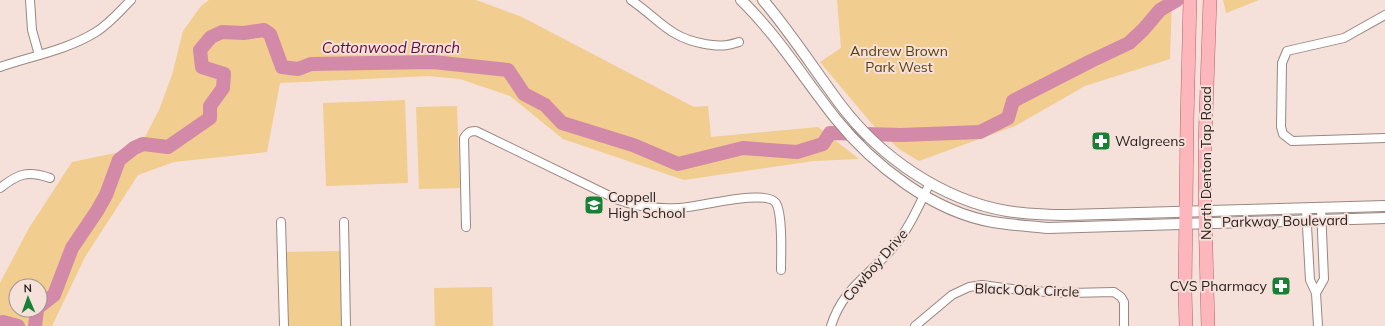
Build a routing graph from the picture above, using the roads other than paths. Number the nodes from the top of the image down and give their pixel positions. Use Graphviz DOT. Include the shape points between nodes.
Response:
graph roads {
  1 [pos="30,0"];
  2 [pos="131,0"];
  3 [pos="631,0"];
  4 [pos="741,0"];
  5 [pos="763,0"];
  6 [pos="1190,0"];
  7 [pos="1210,0"];
  8 [pos="1385,15"];
  9 [pos="738,42"];
  10 [pos="39,55"];
  11 [pos="0,67"];
  12 [pos="1188,70"];
  13 [pos="1207,73"];
  14 [pos="1385,138"];
  15 [pos="50,178"];
  16 [pos="930,184"];
  17 [pos="0,188"];
  18 [pos="924,195"];
  19 [pos="1385,206"];
  20 [pos="1306,208"];
  21 [pos="1321,208"];
  22 [pos="1186,217"];
  23 [pos="1205,217"];
  24 [pos="1385,218"];
  25 [pos="1306,221"];
  26 [pos="1322,221"];
  27 [pos="281,222"];
  28 [pos="344,222"];
  29 [pos="466,227"];
  30 [pos="781,270"];
  31 [pos="1316,293"];
  32 [pos="284,326"];
  33 [pos="346,326"];
  34 [pos="831,326"];
  35 [pos="914,326"];
  36 [pos="1124,326"];
  37 [pos="1186,326"];
  38 [pos="1208,326"];
  39 [pos="1318,326"];
  1 -- 10 [label="street" via="32,30"];
  2 -- 10 [label="street" via="97,32 67,47"];
  3 -- 9 [label="street" via="676,35 691,42 724,47"];
  4 -- 18 [label="street" via="761,20 857,143 888,171"];
  5 -- 16 [label="street" via="779,18 841,106 891,156"];
  6 -- 12 [label="main road, North Denton Tap Road"];
  7 -- 13 [label="main road, North Denton Tap Road"];
  8 -- 14 [label="street" via="1344,38 1287,51 1282,63 1281,127 1283,134 1292,141"];
  10 -- 11 [label="street"];
  12 -- 13 [label="main road"];
  12 -- 22 [label="main road, North Denton Tap Road"];
  13 -- 23 [label="main road, North Denton Tap Road"];
  15 -- 17 [label="street" via="32,173 20,175"];
  16 -- 18 [label="street, Cowboy Drive"];
  16 -- 22 [label="street" via="984,206 1006,211 1067,216"];
  18 -- 22 [label="street" via="947,207 992,222 1048,228"];
  18 -- 34 [label="street, Cowboy Drive" via="902,237 847,294"];
  19 -- 21 [label="street, Parkway Boulevard"];
  20 -- 21 [label="street, Parkway Boulevard"];
  20 -- 23 [label="street, Parkway Boulevard"];
  20 -- 25 [label="street"];
  21 -- 26 [label="street"];
  22 -- 23 [label="street"];
  22 -- 37 [label="main road, North Denton Tap Road"];
  23 -- 25 [label="street, Parkway Boulevard"];
  23 -- 38 [label="main road, North Denton Tap Road"];
  24 -- 26 [label="street, Parkway Boulevard"];
  25 -- 26 [label="street, Parkway Boulevard"];
  25 -- 31 [label="street" via="1310,280"];
  26 -- 31 [label="street" via="1324,279"];
  27 -- 32 [label="street"];
  28 -- 33 [label="street"];
  29 -- 30 [label="street" via="464,138 467,133 476,131 616,199 636,206 680,208 752,197 769,198 776,203 780,220"];
  31 -- 39 [label="street"];
  35 -- 36 [label="street, Black Oak Circle" via="952,294 982,285 1049,292 1114,292 1124,302"];
}
